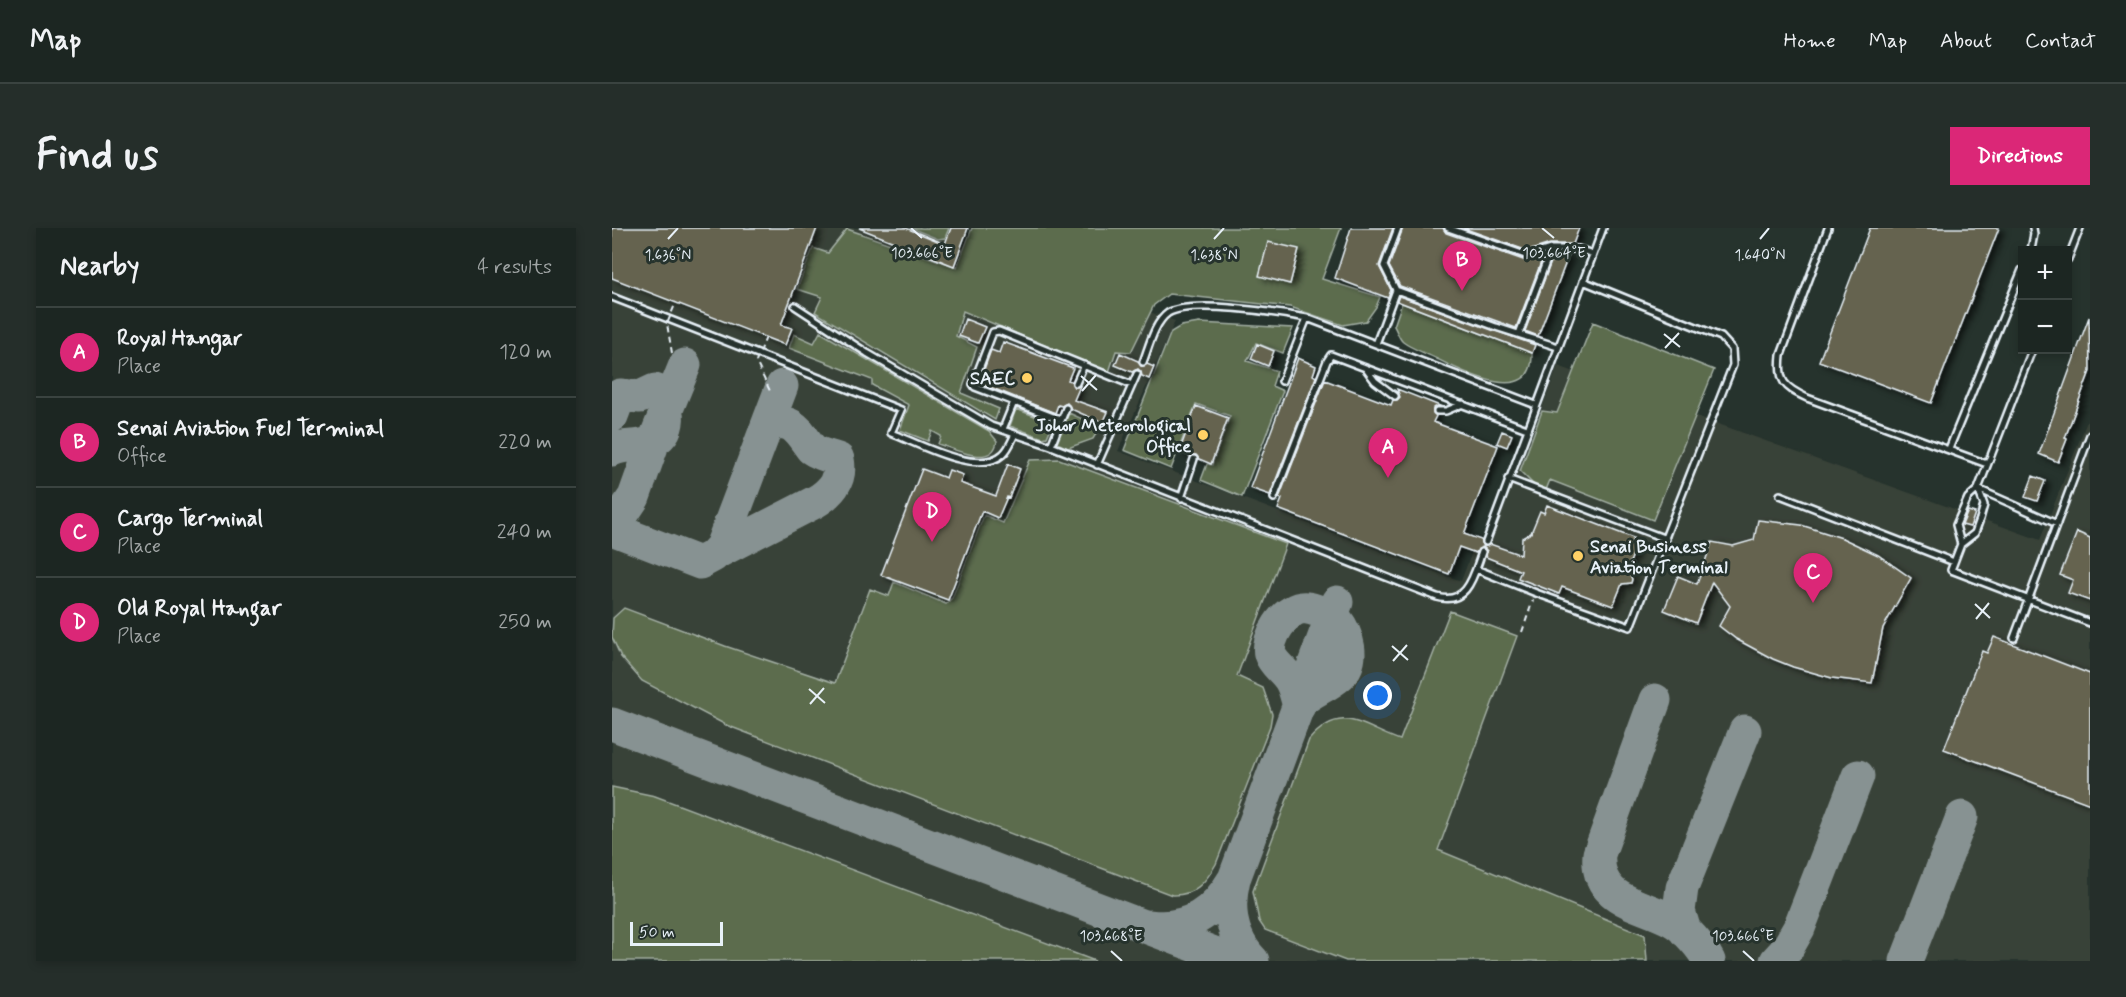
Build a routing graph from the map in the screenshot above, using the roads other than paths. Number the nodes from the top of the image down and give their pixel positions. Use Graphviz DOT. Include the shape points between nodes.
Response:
graph roads {
  1 [pos="1398,228"];
  2 [pos="1448,228"];
  3 [pos="1603,228"];
  4 [pos="1828,228"];
  5 [pos="2033,228"];
  6 [pos="2080,228"];
  7 [pos="2032,246"];
  8 [pos="2072,247"];
  9 [pos="1551,249"];
  10 [pos="1593,254"];
  11 [pos="2018,280"];
  12 [pos="1583,281"];
  13 [pos="1396,290"];
  14 [pos="612,297"];
  15 [pos="795,306"];
  16 [pos="1307,318"];
  17 [pos="1520,334"];
  18 [pos="1376,344"];
  19 [pos="1558,346"];
  20 [pos="2030,354"];
  21 [pos="1143,362"];
  22 [pos="1084,365"];
  23 [pos="1364,367"];
  24 [pos="1137,374"];
  25 [pos="1282,381"];
  26 [pos="1076,383"];
  27 [pos="1132,385"];
  28 [pos="1395,396"];
  29 [pos="1014,402"];
  30 [pos="1462,404"];
  31 [pos="1536,405"];
  32 [pos="1066,408"];
  33 [pos="1437,411"];
  34 [pos="1061,420"];
  35 [pos="1003,429"];
  36 [pos="1527,429"];
  37 [pos="1015,434"];
  38 [pos="2090,435"];
  39 [pos="1051,446"];
  40 [pos="1949,449"];
  41 [pos="1194,459"];
  42 [pos="1988,464"];
  43 [pos="1098,465"];
  44 [pos="1509,479"];
  45 [pos="1978,489"];
  46 [pos="1780,495"];
  47 [pos="1181,498"];
  48 [pos="1274,498"];
  49 [pos="2057,524"];
  50 [pos="1666,539"];
  51 [pos="1486,542"];
  52 [pos="1961,544"];
  53 [pos="1482,552"];
  54 [pos="1954,562"];
  55 [pos="1476,569"];
  56 [pos="2029,600"];
  57 [pos="2090,623"];
  58 [pos="2014,638"];
  1 -- 13 [label="lane" via="1384,266"];
  2 -- 9 [label="lane" via="1528,256"];
  3 -- 10 [label="lane"];
  4 -- 40 [label="lane" via="1781,355 1779,371 1784,382 1807,398"];
  5 -- 7 [label="lane"];
  6 -- 8 [label="lane"];
  9 -- 10 [label="lane" via="1578,249"];
  9 -- 17 [label="lane"];
  10 -- 12 [label="lane"];
  11 -- 40 [label="lane"];
  12 -- 19 [label="lane"];
  12 -- 50 [label="lane" via="1721,336 1732,349 1733,365"];
  13 -- 17 [label="lane"];
  13 -- 18 [label="lane"];
  14 -- 37 [label="lane" via="901,410 891,433 960,460 979,463 994,459 1003,454"];
  15 -- 35 [label="lane" via="867,353 991,426"];
  16 -- 18 [label="lane"];
  16 -- 21 [label="lane" via="1282,313 1180,308 1167,314 1156,329"];
  16 -- 25 [label="lane"];
  17 -- 19 [label="lane"];
  18 -- 31 [label="lane"];
  19 -- 31 [label="lane"];
  20 -- 42 [label="lane"];
  22 -- 26 [label="lane"];
  22 -- 27 [label="lane"];
  22 -- 29 [label="lane" via="993,332 973,384"];
  23 -- 28 [label="lane"];
  23 -- 30 [label="lane"];
  23 -- 48 [label="lane" via="1331,355"];
  24 -- 27 [label="lane"];
  27 -- 43 [label="lane"];
  29 -- 34 [label="lane"];
  29 -- 35 [label="lane"];
  30 -- 33 [label="lane"];
  30 -- 36 [label="lane"];
  31 -- 36 [label="lane"];
  32 -- 34 [label="lane"];
  34 -- 39 [label="lane"];
  35 -- 37 [label="lane"];
  36 -- 44 [label="lane"];
  37 -- 39 [label="lane"];
  38 -- 49 [label="lane"];
  39 -- 43 [label="lane"];
  40 -- 42 [label="lane"];
  41 -- 47 [label="lane"];
  42 -- 45 [label="lane"];
  43 -- 47 [label="lane"];
  44 -- 50 [label="lane"];
  44 -- 51 [label="lane"];
  45 -- 49 [label="lane"];
  45 -- 52 [label="lane" via="1968,498 1956,525"];
  45 -- 52 [label="lane" via="1984,505 1980,519 1975,533"];
  46 -- 54 [label="lane"];
  47 -- 55 [label="lane" via="1445,600 1462,594"];
  49 -- 56 [label="lane"];
  50 -- 55 [label="lane" via="1630,627"];
  52 -- 54 [label="lane"];
  53 -- 55 [label="lane"];
  54 -- 56 [label="lane" via="1952,570"];
  56 -- 57 [label="lane"];
  56 -- 58 [label="lane"];
}
